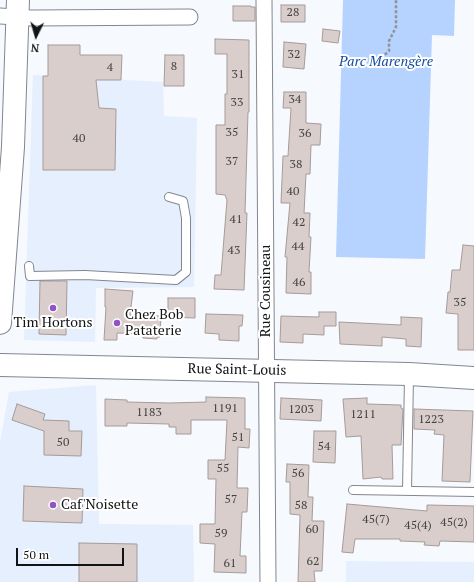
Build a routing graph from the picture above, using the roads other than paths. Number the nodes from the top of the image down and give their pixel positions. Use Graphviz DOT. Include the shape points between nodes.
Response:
graph roads {
  1 [pos="264,0"];
  2 [pos="12,11"];
  3 [pos="190,18"];
  4 [pos="169,197"];
  5 [pos="29,266"];
  6 [pos="0,323"];
  7 [pos="0,365"];
  8 [pos="268,371"];
  9 [pos="409,374"];
  10 [pos="474,378"];
  11 [pos="353,490"];
  12 [pos="408,491"];
  13 [pos="474,492"];
  14 [pos="268,582"];
  1 -- 8 [label="street, Rue Cousineau"];
  2 -- 3 [label="street"];
  2 -- 6 [label="main road" via="13,147"];
  4 -- 5 [label="lane" via="183,201 186,218 186,272 176,280 86,275 30,276"];
  7 -- 8 [label="main road, Rue Saint-Louis"];
  8 -- 9 [label="main road, Rue Saint-Louis"];
  8 -- 14 [label="street, Rue Cousineau"];
  9 -- 10 [label="main road, Rue Saint-Louis"];
  9 -- 12 [label="lane"];
  11 -- 12 [label="lane"];
  12 -- 13 [label="lane"];
}
